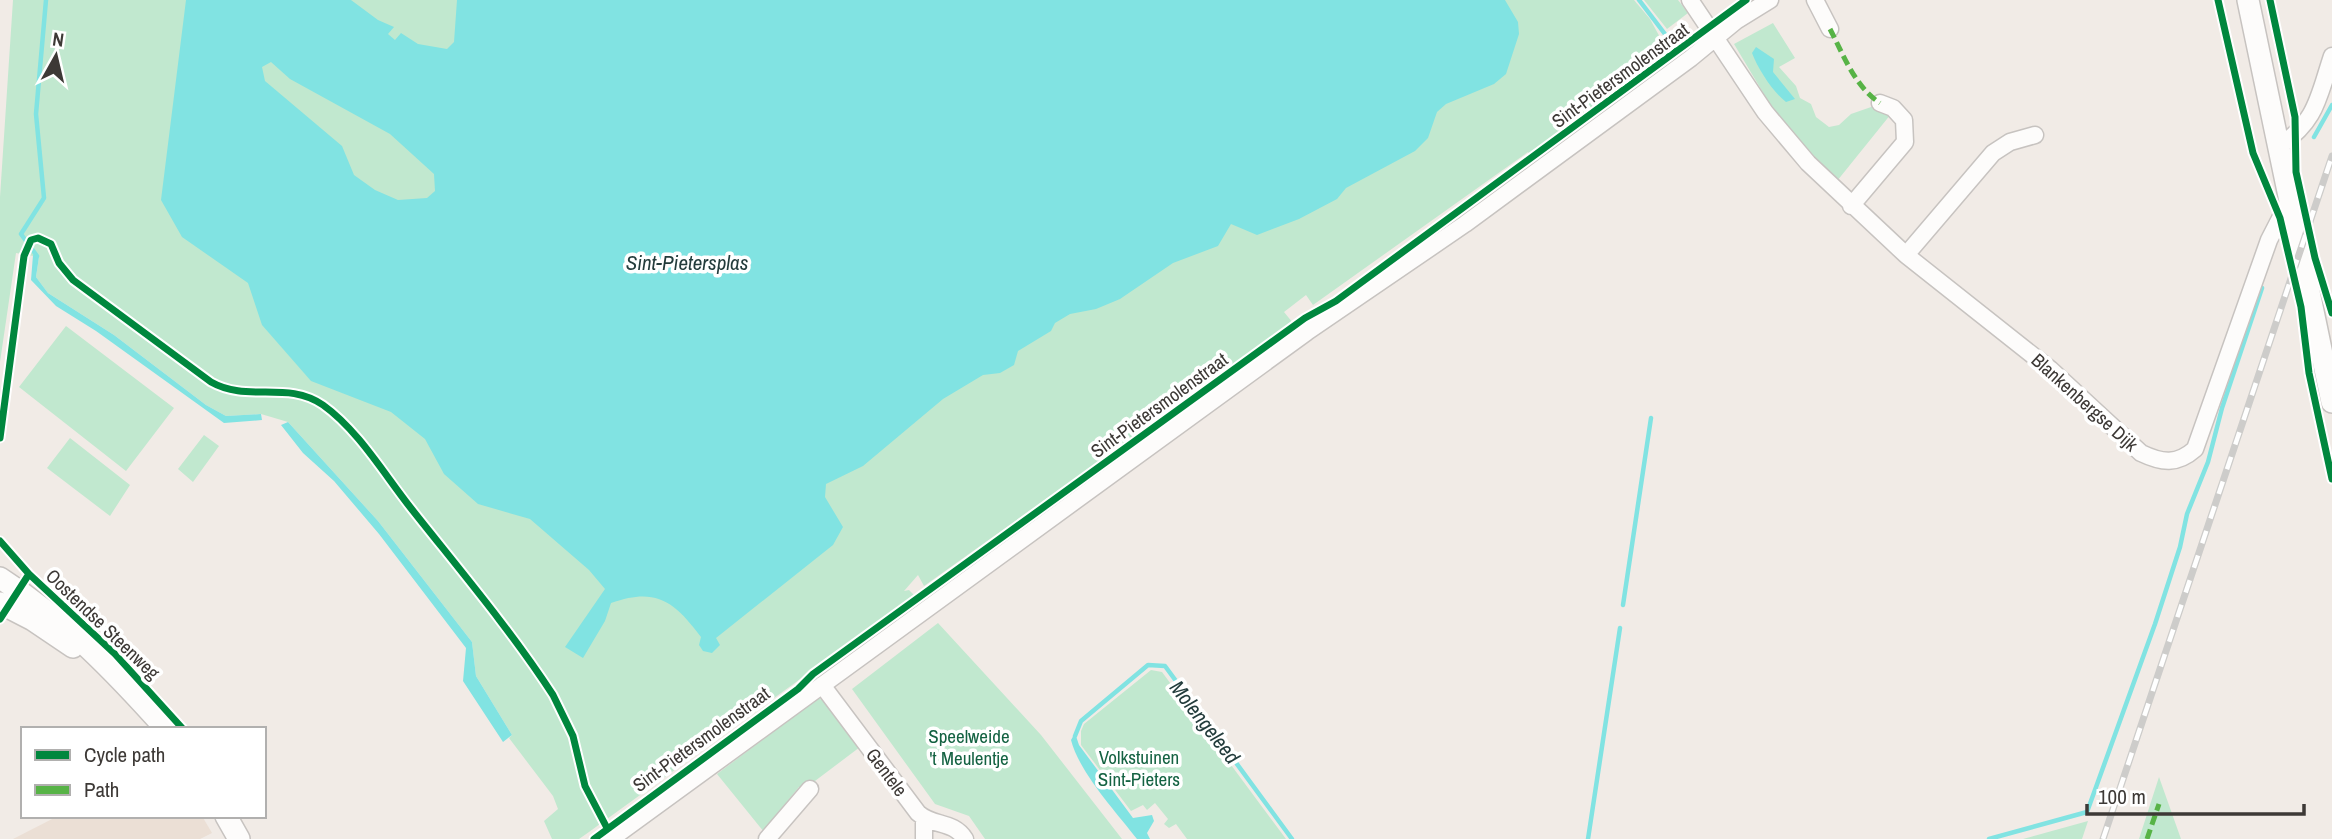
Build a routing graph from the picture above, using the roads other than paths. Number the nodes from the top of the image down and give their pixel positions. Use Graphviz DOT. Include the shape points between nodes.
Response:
graph roads {
  1 [pos="1690,0"];
  2 [pos="1770,0"];
  3 [pos="1815,0"];
  4 [pos="2248,0"];
  5 [pos="1830,29"];
  6 [pos="1717,37"];
  7 [pos="2332,56"];
  8 [pos="1880,103"];
  9 [pos="2035,135"];
  10 [pos="2278,147"];
  11 [pos="2289,201"];
  12 [pos="1851,206"];
  13 [pos="1906,255"];
  14 [pos="2332,402"];
  15 [pos="0,578"];
  16 [pos="0,603"];
  17 [pos="91,654"];
  18 [pos="822,685"];
  19 [pos="164,727"];
  20 [pos="810,789"];
  21 [pos="227,818"];
  22 [pos="924,819"];
  23 [pos="613,838"];
  24 [pos="239,839"];
  25 [pos="766,839"];
  26 [pos="923,839"];
  27 [pos="965,839"];
  1 -- 6 [label="street, Blankenbergse Dijk"];
  2 -- 6 [label="street, Sint-Pietersmolenstraat"];
  3 -- 5 [label="street"];
  4 -- 10 [label="main road"];
  6 -- 12 [label="street, Blankenbergse Dijk" via="1765,112"];
  6 -- 18 [label="street, Sint-Pietersmolenstraat" via="1465,224 1307,332"];
  7 -- 10 [label="street" via="2312,115 2296,135"];
  8 -- 12 [label="street" via="1904,120 1905,142"];
  9 -- 13 [label="street" via="1993,153"];
  10 -- 11 [label="main road"];
  11 -- 13 [label="street, Blankenbergse Dijk" via="2269,240 2203,434 2195,449 2171,462 2141,453 2050,369"];
  11 -- 14 [label="main road"];
  12 -- 13 [label="street, Blankenbergse Dijk"];
  15 -- 17 [label="main road, Oostendse Steenweg" via="65,625"];
  16 -- 17 [label="main road, Oostendse Steenweg"];
  17 -- 19 [label="main road, Oostendse Steenweg"];
  18 -- 22 [label="street, Gentele"];
  18 -- 23 [label="street, Sint-Pietersmolenstraat"];
  20 -- 25 [label="street"];
  21 -- 24 [label="main road"];
  22 -- 26 [label="street"];
  22 -- 27 [label="street" via="956,827"];
}
